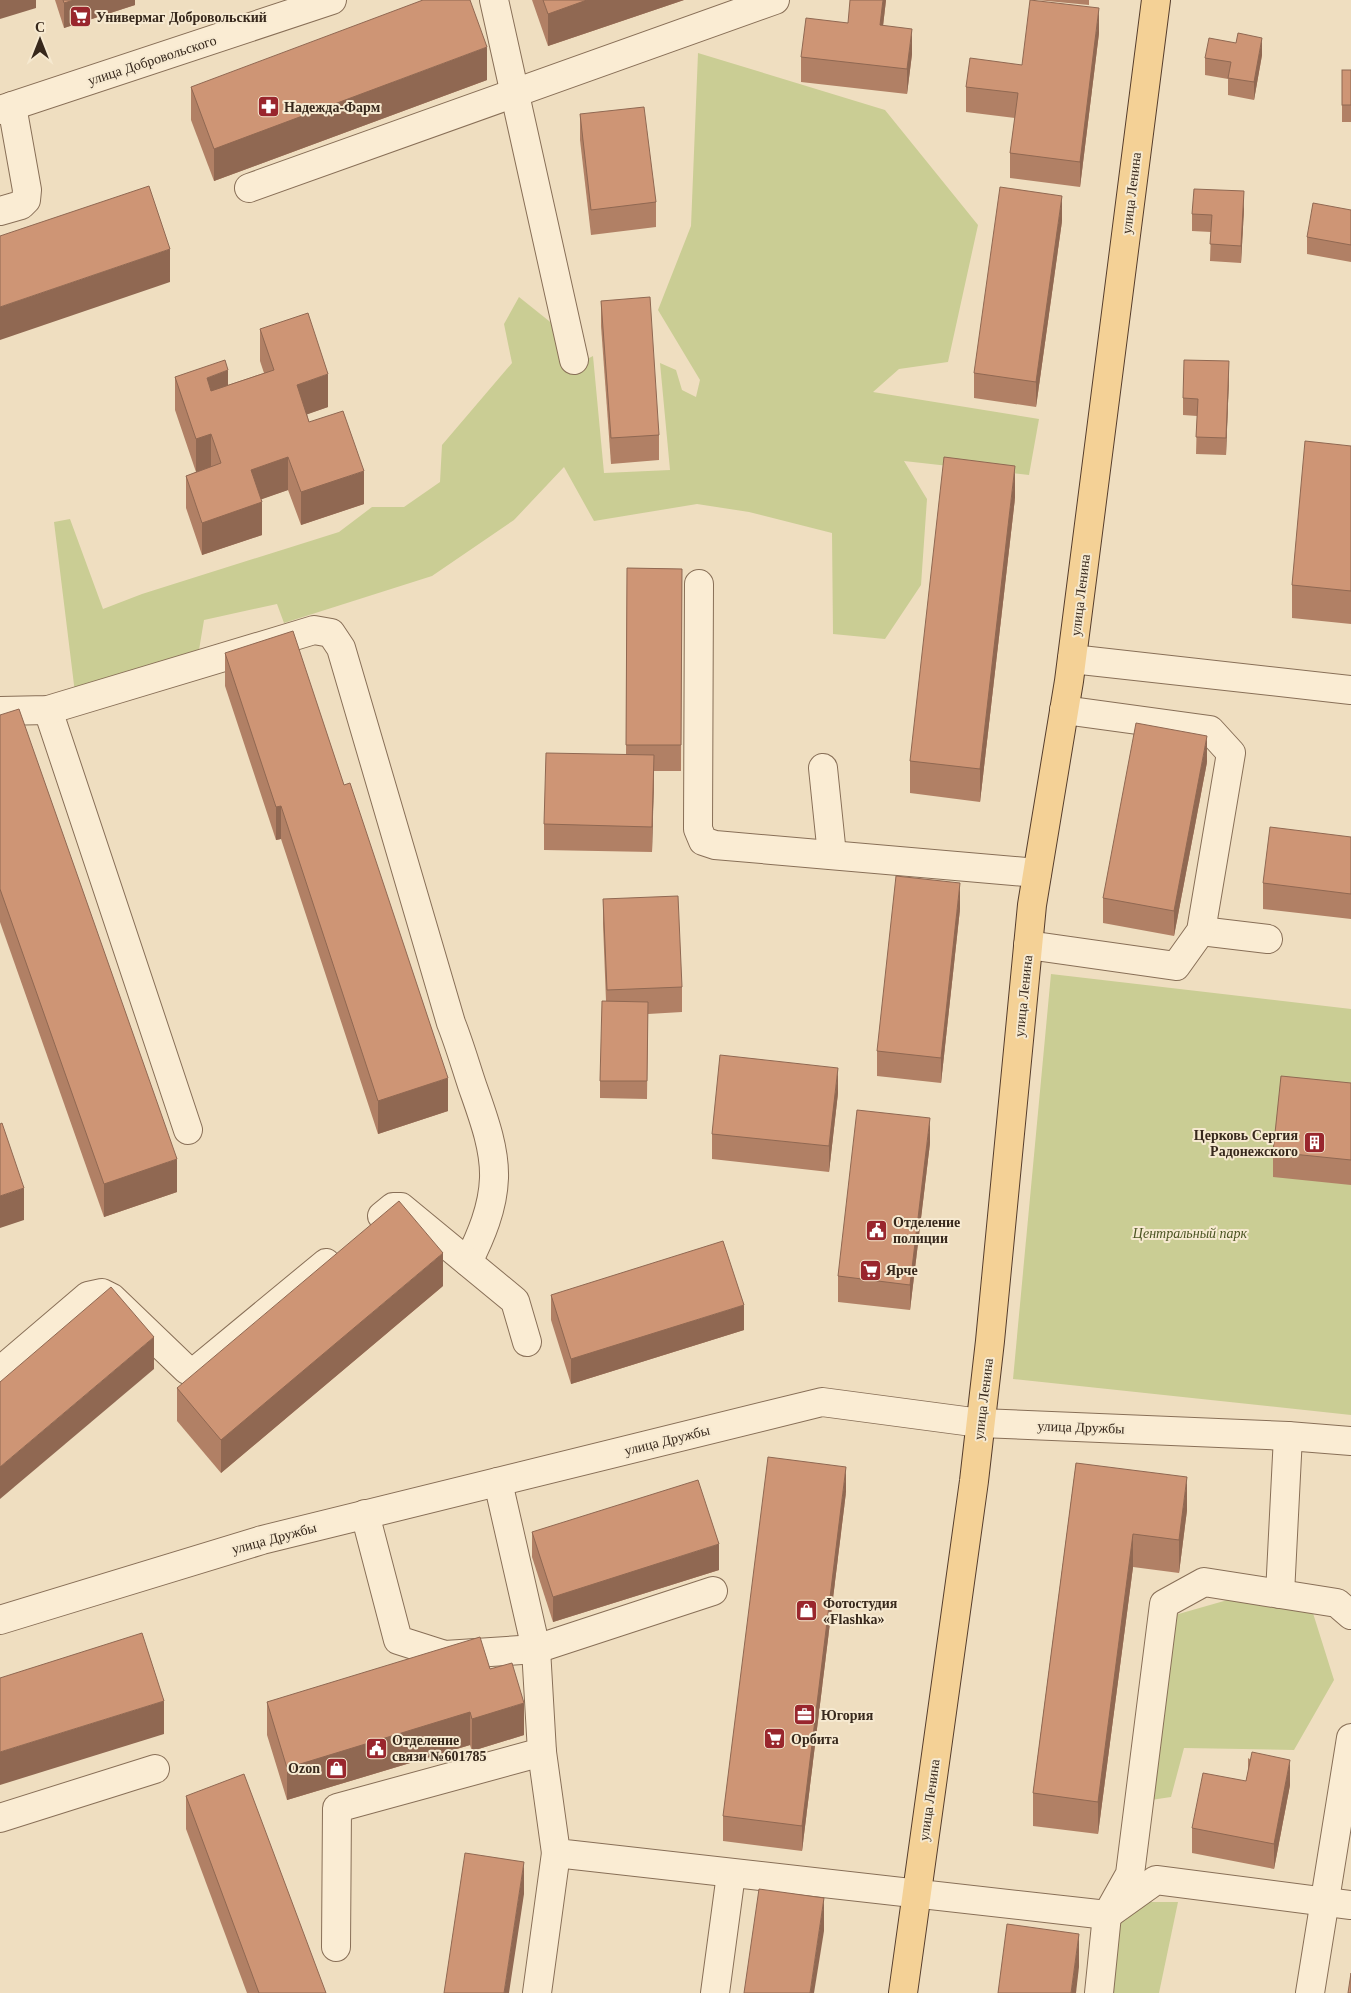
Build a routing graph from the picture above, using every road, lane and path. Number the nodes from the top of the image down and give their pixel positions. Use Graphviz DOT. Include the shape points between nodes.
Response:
graph roads {
  1 [pos="332,0"];
  2 [pos="494,0"];
  3 [pos="775,0"];
  4 [pos="1156,0"];
  5 [pos="515,93"];
  6 [pos="6,108"];
  7 [pos="249,188"];
  8 [pos="0,211"];
  9 [pos="574,360"];
  10 [pos="699,584"];
  11 [pos="1072,659"];
  12 [pos="1351,690"];
  13 [pos="48,710"];
  14 [pos="1064,710"];
  15 [pos="0,711"];
  16 [pos="823,768"];
  17 [pos="832,855"];
  18 [pos="1037,874"];
  19 [pos="1201,931"];
  20 [pos="1268,938"];
  21 [pos="1028,945"];
  22 [pos="188,1130"];
  23 [pos="468,1262"];
  24 [pos="526,1342"];
  25 [pos="0,1370"];
  26 [pos="980,1423"];
  27 [pos="1288,1436"];
  28 [pos="1351,1441"];
  29 [pos="498,1482"];
  30 [pos="365,1514"];
  31 [pos="713,1591"];
  32 [pos="1280,1594"];
  33 [pos="1351,1615"];
  34 [pos="0,1620"];
  35 [pos="536,1648"];
  36 [pos="1351,1738"];
  37 [pos="542,1752"];
  38 [pos="155,1769"];
  39 [pos="0,1818"];
  40 [pos="556,1853"];
  41 [pos="731,1874"];
  42 [pos="916,1894"];
  43 [pos="1338,1904"];
  44 [pos="1107,1916"];
  45 [pos="336,1947"];
  46 [pos="537,1993"];
  47 [pos="715,1993"];
  48 [pos="903,1993"];
  49 [pos="1099,1993"];
  50 [pos="1310,1993"];
  1 -- 6 [label="street, улица Добровольского"];
  2 -- 5 [label="street"];
  3 -- 5 [label="street"];
  4 -- 11 [label="main road, улица Ленина"];
  5 -- 7 [label="street"];
  5 -- 9 [label="street"];
  6 -- 8 [label="street" via="27,190 26,200 21,205"];
  10 -- 17 [label="street" via="698,829 703,841 715,845"];
  11 -- 12 [label="street"];
  11 -- 14 [label="main road, улица Ленина"];
  13 -- 15 [label="street"];
  13 -- 22 [label="street"];
  13 -- 23 [label="street" via="314,630 331,633 341,648 490,1146 494,1178 490,1206 481,1237"];
  14 -- 18 [label="main road, улица Ленина"];
  14 -- 19 [label="street" via="1210,730 1231,753"];
  16 -- 17 [label="street"];
  17 -- 18 [label="street"];
  18 -- 21 [label="main road, улица Ленина"];
  19 -- 20 [label="street"];
  19 -- 21 [label="street" via="1176,966"];
  21 -- 26 [label="main road, улица Ленина"];
  23 -- 24 [label="street" via="515,1300"];
  23 -- 25 [label="street" via="398,1206 393,1206 194,1372 187,1370 112,1298 102,1293 88,1296"];
  26 -- 27 [label="street, улица Дружбы"];
  26 -- 29 [label="street, улица Дружбы" via="822,1402"];
  26 -- 42 [label="main road, улица Ленина"];
  27 -- 28 [label="street, улица Дружбы"];
  27 -- 32 [label="street"];
  29 -- 30 [label="street, улица Дружбы"];
  29 -- 35 [label="street"];
  30 -- 34 [label="street, улица Дружбы" via="262,1540"];
  30 -- 35 [label="street" via="398,1640 445,1655"];
  31 -- 35 [label="street"];
  32 -- 33 [label="street" via="1337,1603"];
  32 -- 44 [label="street" via="1204,1582 1164,1604 1130,1874"];
  35 -- 37 [label="street"];
  36 -- 43 [label="street"];
  37 -- 40 [label="street"];
  37 -- 45 [label="street" via="337,1808"];
  38 -- 39 [label="street"];
  40 -- 41 [label="street"];
  40 -- 46 [label="street"];
  41 -- 42 [label="street"];
  41 -- 47 [label="street"];
  42 -- 44 [label="street"];
  42 -- 48 [label="main road, улица Ленина"];
  43 -- 44 [label="street" via="1156,1880"];
  43 -- 50 [label="street"];
  44 -- 49 [label="street"];
}
